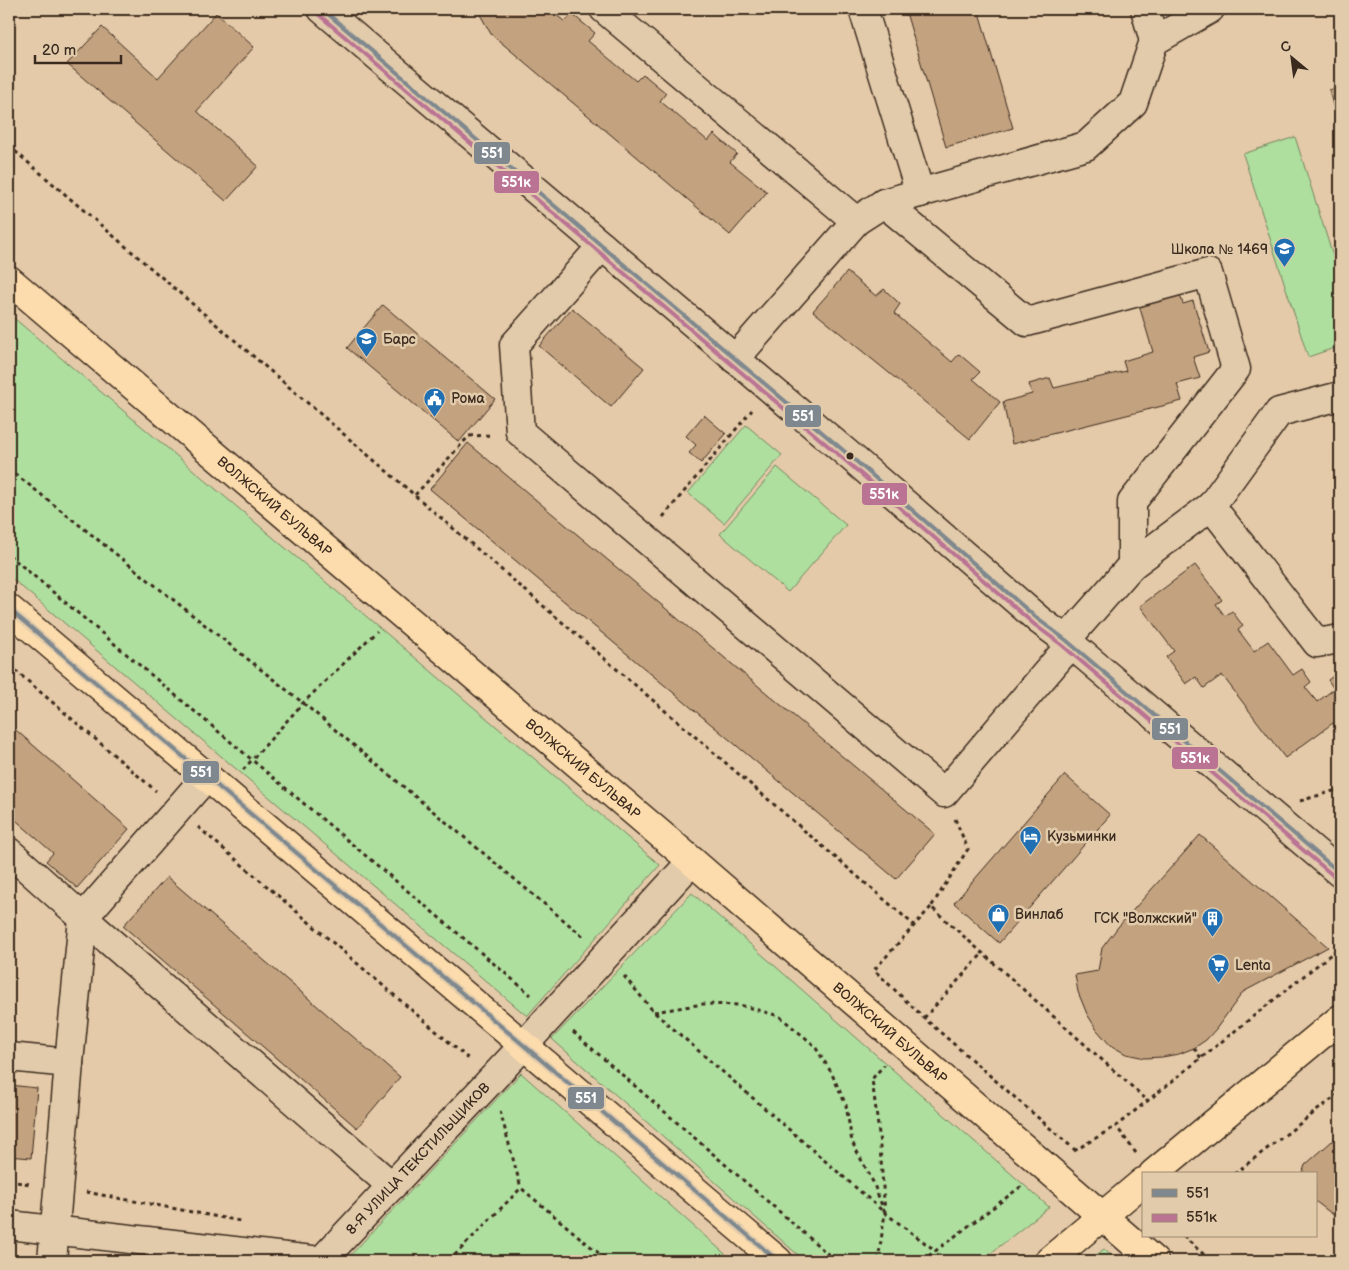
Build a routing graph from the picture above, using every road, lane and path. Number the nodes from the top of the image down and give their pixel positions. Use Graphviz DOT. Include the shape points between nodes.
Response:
graph roads {
  1 [pos="322,9"];
  2 [pos="604,9"];
  3 [pos="863,9"];
  4 [pos="1145,9"];
  5 [pos="1210,9"];
  6 [pos="1154,41"];
  7 [pos="9,146"];
  8 [pos="920,193"];
  9 [pos="884,203"];
  10 [pos="856,221"];
  11 [pos="602,246"];
  12 [pos="9,280"];
  13 [pos="735,359"];
  14 [pos="770,388"];
  15 [pos="1340,396"];
  16 [pos="520,432"];
  17 [pos="9,469"];
  18 [pos="415,495"];
  19 [pos="1211,506"];
  20 [pos="644,540"];
  21 [pos="9,555"];
  22 [pos="1132,565"];
  23 [pos="9,609"];
  24 [pos="398,612"];
  25 [pos="1340,639"];
  26 [pos="1069,642"];
  27 [pos="9,665"];
  28 [pos="303,703"];
  29 [pos="252,760"];
  30 [pos="215,784"];
  31 [pos="1340,789"];
  32 [pos="944,793"];
  33 [pos="1299,801"];
  34 [pos="178,809"];
  35 [pos="9,852"];
  36 [pos="692,861"];
  37 [pos="1340,873"];
  38 [pos="931,907"];
  39 [pos="83,918"];
  40 [pos="914,925"];
  41 [pos="1340,947"];
  42 [pos="983,953"];
  43 [pos="606,955"];
  44 [pos="654,1012"];
  45 [pos="552,1013"];
  46 [pos="924,1018"];
  47 [pos="1340,1018"];
  48 [pos="902,1043"];
  49 [pos="524,1045"];
  50 [pos="1194,1048"];
  51 [pos="9,1057"];
  52 [pos="1201,1058"];
  53 [pos="69,1063"];
  54 [pos="492,1079"];
  55 [pos="1340,1093"];
  56 [pos="1148,1101"];
  57 [pos="1116,1126"];
  58 [pos="1075,1150"];
  59 [pos="1046,1167"];
  60 [pos="1145,1171"];
  61 [pos="1237,1172"];
  62 [pos="1142,1174"];
  63 [pos="9,1181"];
  64 [pos="392,1186"];
  65 [pos="58,1187"];
  66 [pos="521,1188"];
  67 [pos="884,1213"];
  68 [pos="1102,1216"];
  69 [pos="242,1221"];
  70 [pos="9,1225"];
  71 [pos="54,1230"];
  72 [pos="1185,1238"];
  73 [pos="936,1251"];
  74 [pos="220,1255"];
  75 [pos="52,1261"];
  76 [pos="450,1261"];
  77 [pos="608,1261"];
  78 [pos="778,1261"];
  79 [pos="836,1261"];
  80 [pos="878,1261"];
  81 [pos="922,1261"];
  82 [pos="1049,1261"];
  83 [pos="1154,1261"];
  84 [pos="1211,1261"];
  1 -- 11 [label="street"];
  2 -- 10 [label="street"];
  3 -- 8 [label="street"];
  4 -- 6 [label="street"];
  5 -- 6 [label="street"];
  6 -- 8 [label="street" via="1133,104 1086,146"];
  7 -- 18 [label="path"];
  8 -- 9 [label="street"];
  9 -- 10 [label="street"];
  9 -- 22 [label="street" via="1027,322 1208,273 1236,369 1132,502"];
  10 -- 13 [label="street"];
  11 -- 13 [label="street"];
  11 -- 16 [label="street" via="514,345"];
  12 -- 24 [label="main road, ВОЛЖСКИЙ БУЛЬВАР"];
  13 -- 14 [label="street"];
  14 -- 20 [label="path"];
  14 -- 26 [label="street" via="1032,614"];
  15 -- 19 [label="street" via="1279,412"];
  16 -- 18 [label="path" via="470,436"];
  16 -- 20 [label="street"];
  17 -- 28 [label="path"];
  18 -- 40 [label="path"];
  19 -- 22 [label="street"];
  19 -- 25 [label="street" via="1317,643"];
  20 -- 32 [label="street"];
  21 -- 29 [label="path"];
  22 -- 26 [label="street"];
  23 -- 30 [label="main road"];
  24 -- 28 [label="path"];
  24 -- 36 [label="main road, ВОЛЖСКИЙ БУЛЬВАР"];
  26 -- 32 [label="street"];
  26 -- 37 [label="street"];
  27 -- 34 [label="path"];
  28 -- 29 [label="path"];
  28 -- 43 [label="path"];
  29 -- 30 [label="path"];
  29 -- 45 [label="path"];
  30 -- 34 [label="street"];
  30 -- 49 [label="main road"];
  31 -- 33 [label="path"];
  32 -- 38 [label="path" via="968,849"];
  34 -- 39 [label="street"];
  34 -- 54 [label="path"];
  35 -- 39 [label="street"];
  36 -- 43 [label="street, 8-Я УЛИЦА ТЕКСТИЛЬЩИКОВ"];
  36 -- 48 [label="main road, ВОЛЖСКИЙ БУЛЬВАР"];
  38 -- 40 [label="path"];
  38 -- 42 [label="path"];
  39 -- 53 [label="street"];
  39 -- 64 [label="street"];
  40 -- 46 [label="path" via="874,970"];
  41 -- 52 [label="path"];
  42 -- 46 [label="path"];
  42 -- 56 [label="path"];
  43 -- 44 [label="path"];
  43 -- 45 [label="street, 8-Я УЛИЦА ТЕКСТИЛЬЩИКОВ"];
  44 -- 67 [label="path"];
  44 -- 67 [label="path" via="703,1004 740,1004 778,1016 814,1045 846,1105 852,1142 874,1182"];
  45 -- 49 [label="street, 8-Я УЛИЦА ТЕКСТИЛЬЩИКОВ"];
  45 -- 79 [label="path"];
  46 -- 48 [label="path"];
  46 -- 58 [label="path"];
  47 -- 60 [label="main road"];
  48 -- 59 [label="main road, ВОЛЖСКИЙ БУЛЬВАР"];
  48 -- 67 [label="path" via="872,1079"];
  49 -- 54 [label="street, 8-Я УЛИЦА ТЕКСТИЛЬЩИКОВ"];
  49 -- 78 [label="main road"];
  50 -- 52 [label="path"];
  51 -- 53 [label="street"];
  52 -- 56 [label="path"];
  53 -- 65 [label="street"];
  54 -- 64 [label="street, 8-Я УЛИЦА ТЕКСТИЛЬЩИКОВ"];
  54 -- 66 [label="path"];
  55 -- 61 [label="path"];
  56 -- 57 [label="path"];
  57 -- 58 [label="path"];
  57 -- 60 [label="path"];
  58 -- 59 [label="path"];
  59 -- 68 [label="main road, ВОЛЖСКИЙ БУЛЬВАР"];
  59 -- 73 [label="path"];
  62 -- 68 [label="main road"];
  63 -- 65 [label="path"];
  64 -- 74 [label="street, 8-Я УЛИЦА ТЕКСТИЛЬЩИКОВ" via="321,1261"];
  65 -- 69 [label="path"];
  65 -- 71 [label="street"];
  66 -- 76 [label="path"];
  66 -- 77 [label="path"];
  67 -- 73 [label="path"];
  67 -- 80 [label="path"];
  68 -- 82 [label="main road"];
  68 -- 83 [label="main road, ВОЛЖСКИЙ БУЛЬВАР"];
  70 -- 71 [label="street, 8-Я УЛИЦА ТЕКСТИЛЬЩИКОВ"];
  71 -- 74 [label="street, 8-Я УЛИЦА ТЕКСТИЛЬЩИКОВ"];
  71 -- 75 [label="street"];
  72 -- 84 [label="path"];
  73 -- 81 [label="path"];
}
